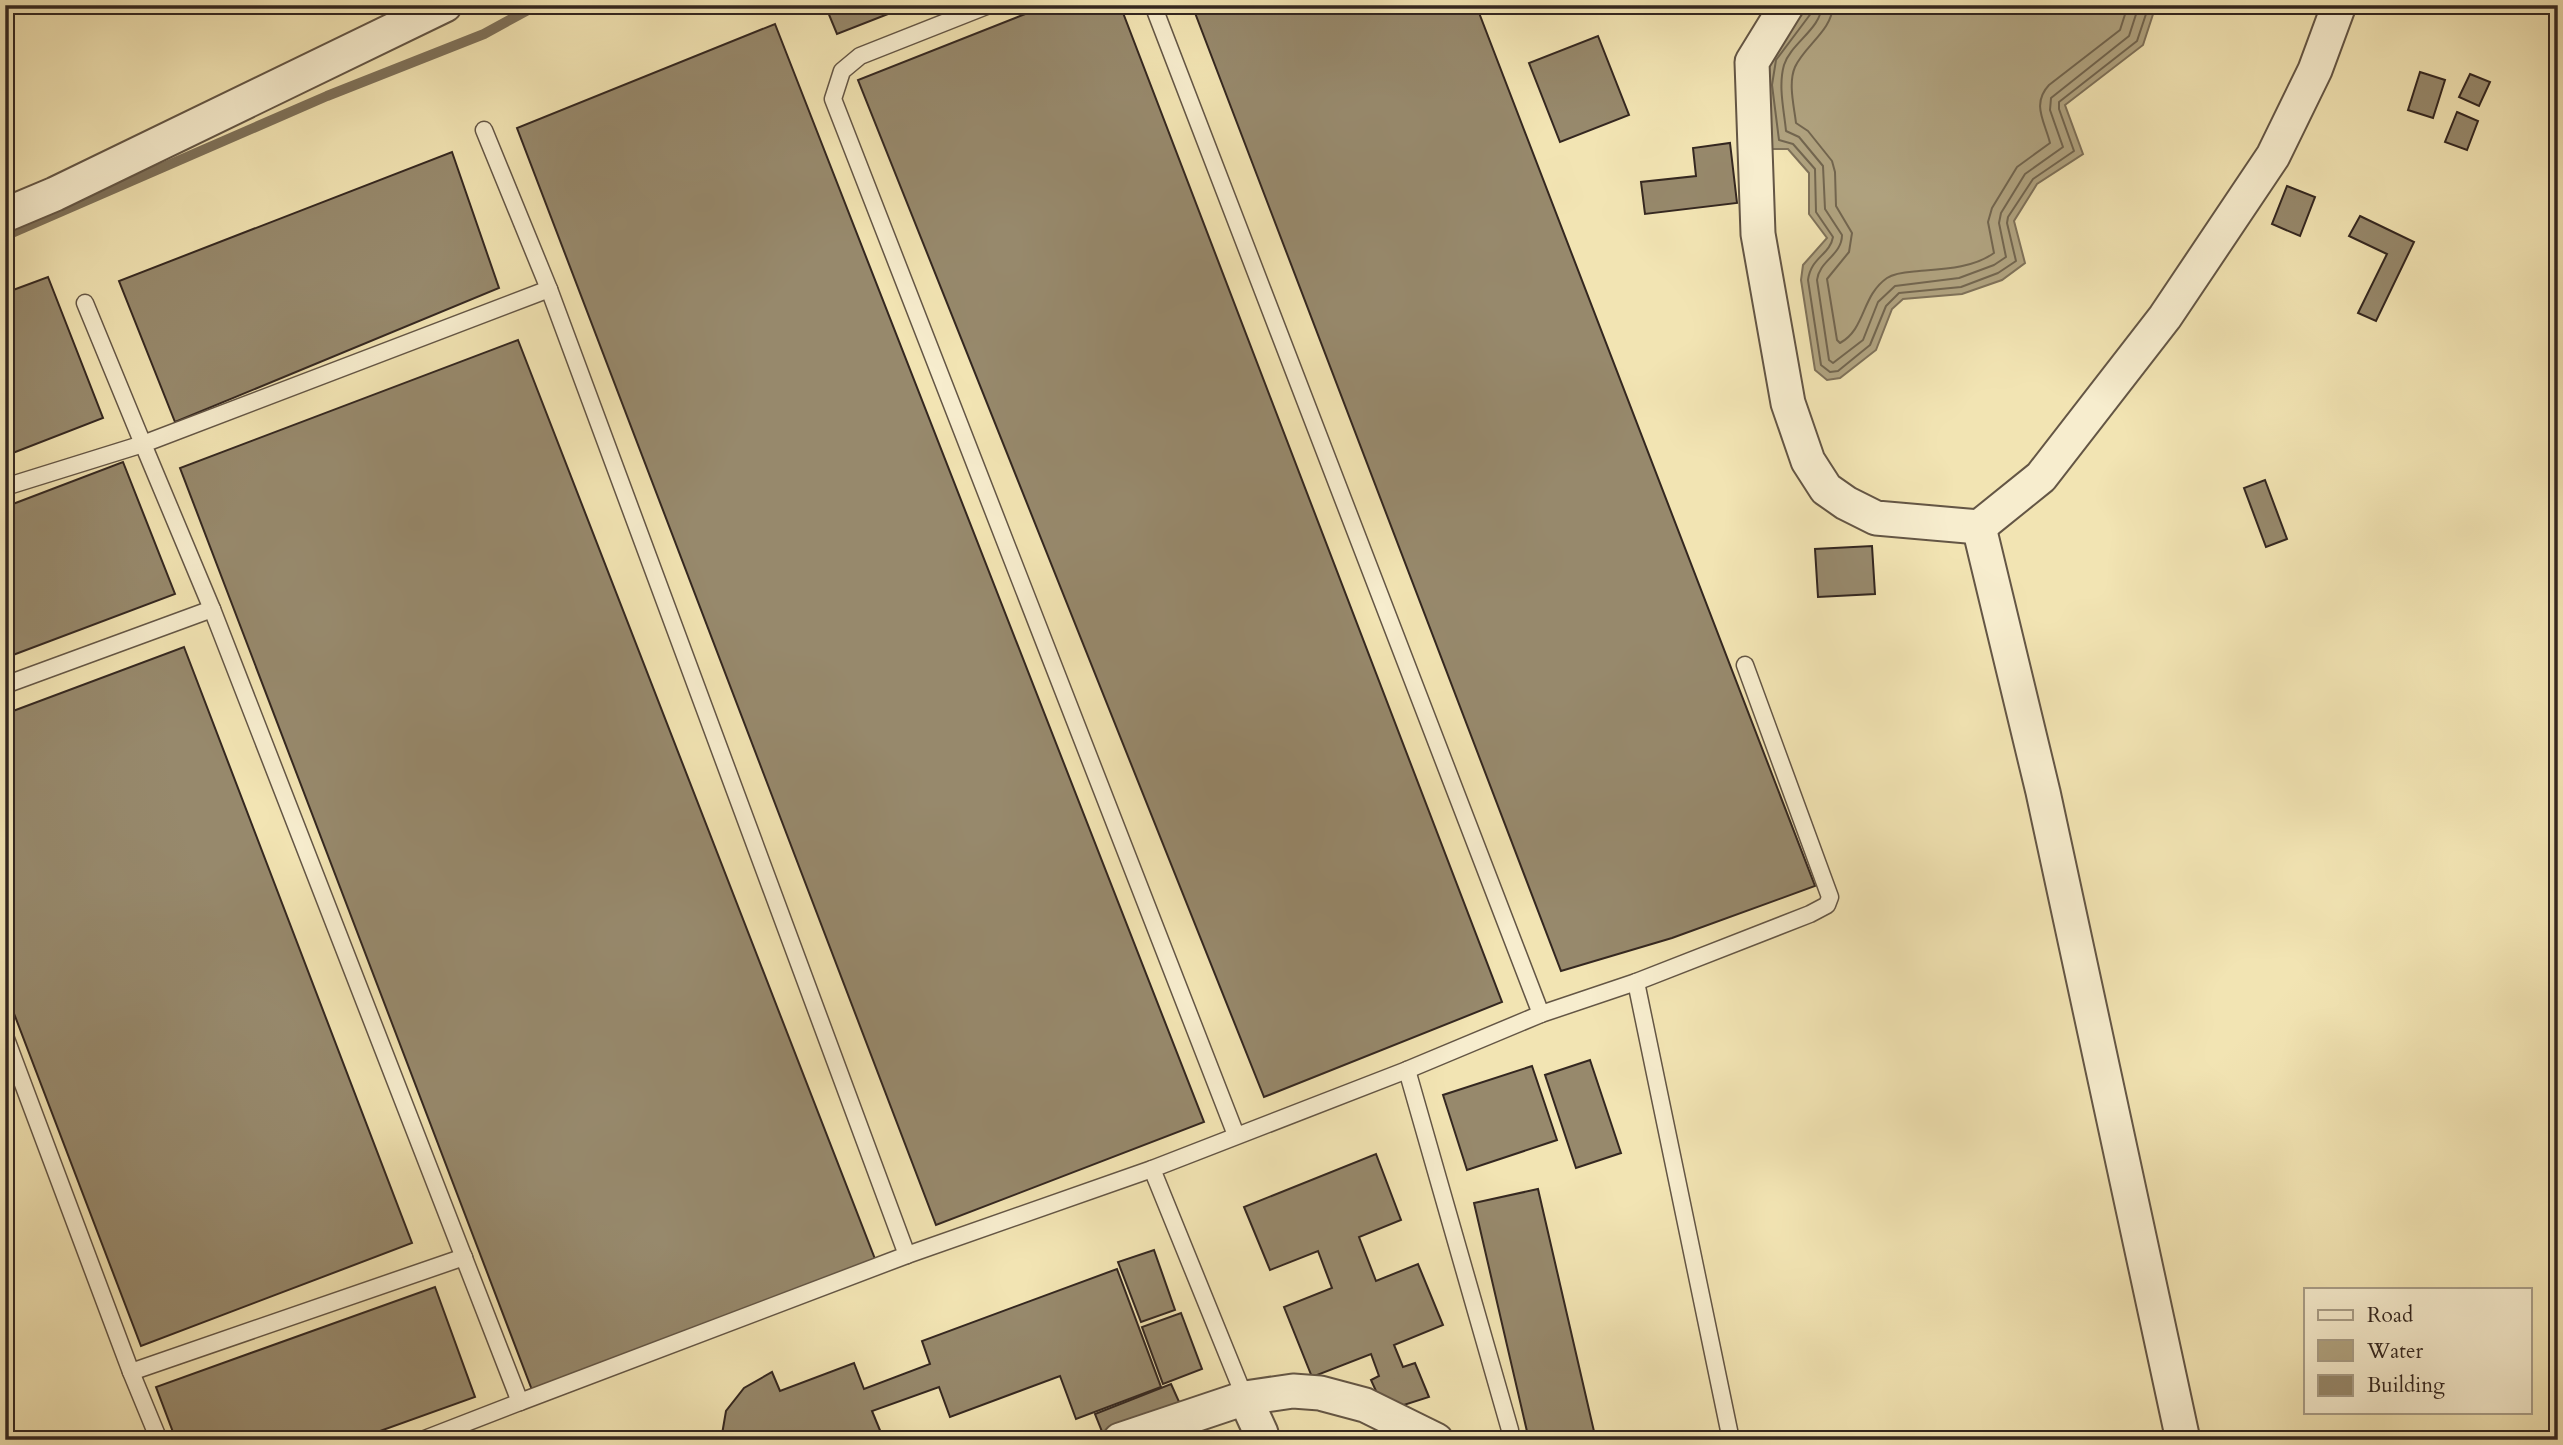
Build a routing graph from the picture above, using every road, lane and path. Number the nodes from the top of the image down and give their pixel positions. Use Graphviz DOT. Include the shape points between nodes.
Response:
graph roads {
  1 [pos="445,5"];
  2 [pos="989,5"];
  3 [pos="1153,5"];
  4 [pos="1787,5"];
  5 [pos="2339,5"];
  6 [pos="484,130"];
  7 [pos="5,215"];
  8 [pos="549,289"];
  9 [pos="85,303"];
  10 [pos="143,444"];
  11 [pos="5,487"];
  12 [pos="1979,527"];
  13 [pos="212,609"];
  14 [pos="1745,665"];
  15 [pos="5,685"];
  16 [pos="1636,982"];
  17 [pos="1541,1014"];
  18 [pos="5,1036"];
  19 [pos="1407,1070"];
  20 [pos="1237,1135"];
  21 [pos="1153,1169"];
  22 [pos="907,1255"];
  23 [pos="464,1257"];
  24 [pos="131,1372"];
  25 [pos="1245,1398"];
  26 [pos="520,1402"];
  27 [pos="1510,1430"];
  28 [pos="159,1440"];
  29 [pos="422,1440"];
  30 [pos="1121,1440"];
  31 [pos="1261,1440"];
  32 [pos="1436,1440"];
  33 [pos="1731,1440"];
  34 [pos="2183,1440"];
  1 -- 7 [label="street"];
  2 -- 20 [label="lane" via="860,56 842,71 833,99"];
  3 -- 17 [label="lane"];
  4 -- 12 [label="street" via="1752,62 1758,234 1788,403 1808,461 1826,489 1876,518"];
  5 -- 12 [label="street" via="2315,70 2273,156 2165,317 2041,477"];
  6 -- 8 [label="lane"];
  8 -- 10 [label="lane"];
  8 -- 22 [label="lane"];
  9 -- 10 [label="lane"];
  10 -- 11 [label="lane"];
  10 -- 13 [label="lane"];
  12 -- 34 [label="street" via="2043,792"];
  13 -- 15 [label="lane"];
  13 -- 23 [label="lane"];
  14 -- 16 [label="lane" via="1830,897 1827,905 1810,914"];
  16 -- 17 [label="lane"];
  16 -- 33 [label="lane"];
  17 -- 19 [label="lane"];
  18 -- 24 [label="lane"];
  19 -- 20 [label="lane"];
  19 -- 27 [label="lane"];
  20 -- 21 [label="lane"];
  21 -- 22 [label="lane"];
  21 -- 25 [label="lane"];
  22 -- 26 [label="lane"];
  23 -- 24 [label="lane"];
  23 -- 26 [label="lane"];
  24 -- 28 [label="lane"];
  25 -- 30 [label="street"];
  25 -- 31 [label="street"];
  25 -- 32 [label="street" via="1293,1391 1320,1393 1365,1405"];
  26 -- 29 [label="lane"];
}
